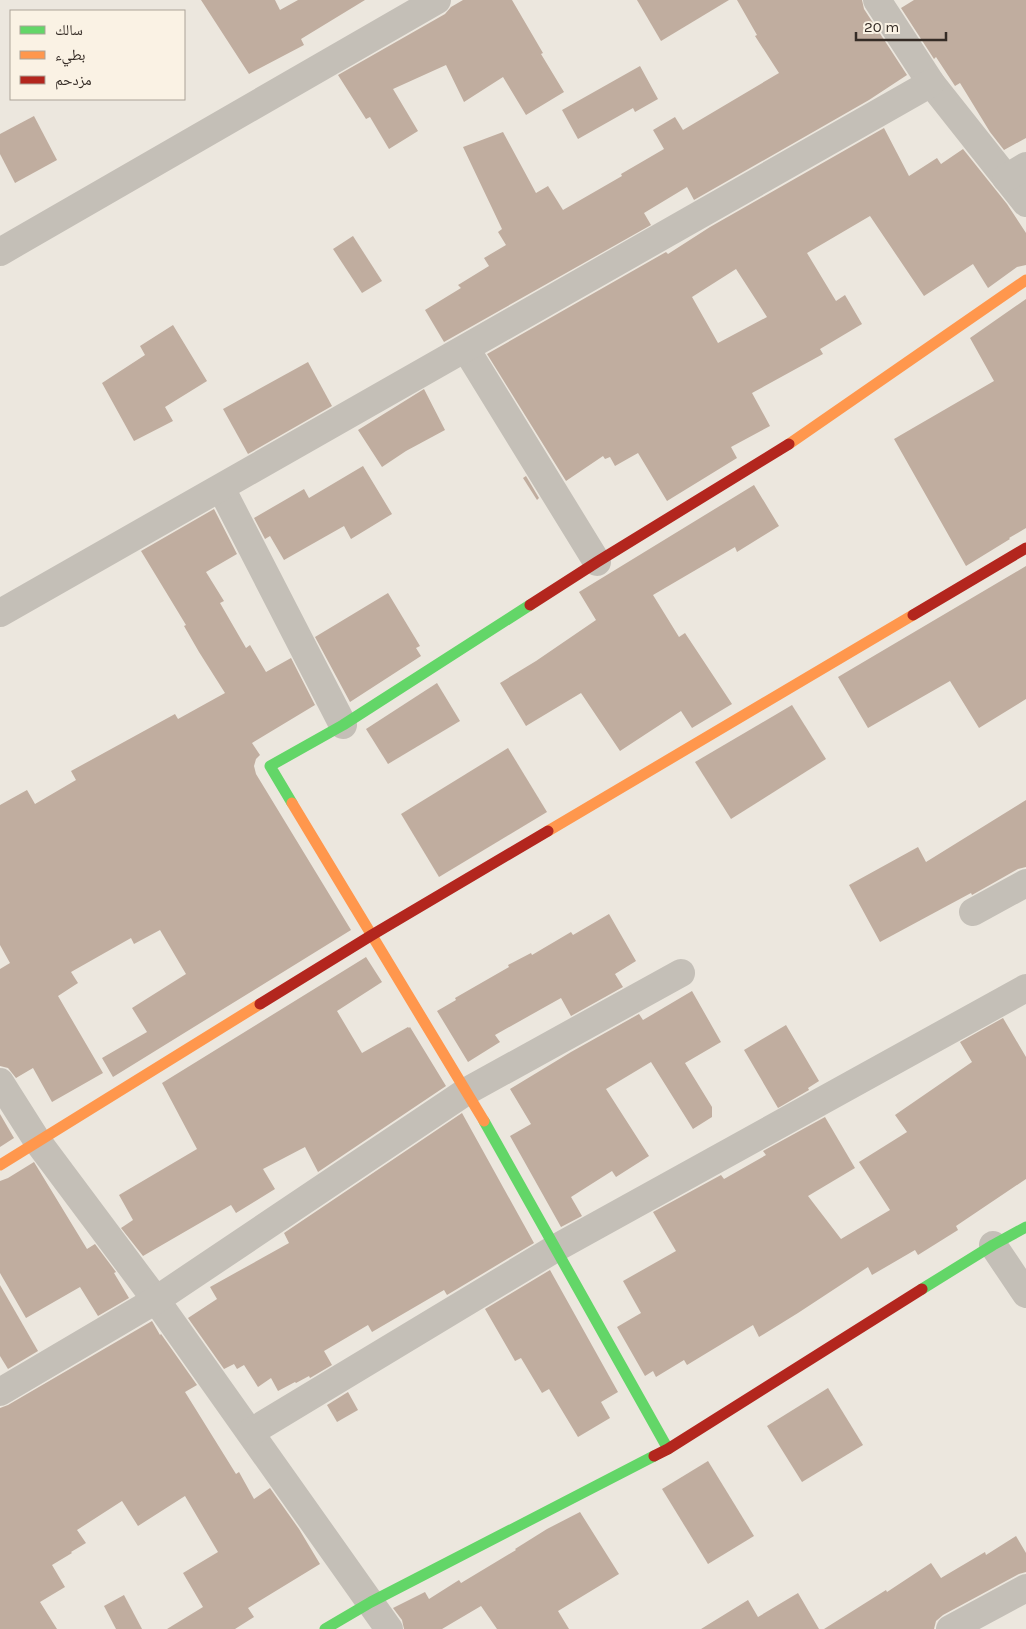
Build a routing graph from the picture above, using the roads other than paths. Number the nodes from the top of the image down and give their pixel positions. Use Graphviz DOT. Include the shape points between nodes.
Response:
graph roads {
  1 [pos="437,0"];
  2 [pos="885,3"];
  3 [pos="932,83"];
  4 [pos="1016,172"];
  5 [pos="1026,203"];
  6 [pos="0,252"];
  7 [pos="1026,280"];
  8 [pos="466,349"];
  9 [pos="221,488"];
  10 [pos="1026,548"];
  11 [pos="597,562"];
  12 [pos="0,613"];
  13 [pos="343,725"];
  14 [pos="1026,883"];
  15 [pos="973,912"];
  16 [pos="372,935"];
  17 [pos="681,973"];
  18 [pos="1026,988"];
  19 [pos="0,1082"];
  20 [pos="467,1091"];
  21 [pos="38,1142"];
  22 [pos="0,1165"];
  23 [pos="1026,1227"];
  24 [pos="993,1245"];
  25 [pos="556,1248"];
  26 [pos="1026,1294"];
  27 [pos="156,1300"];
  28 [pos="0,1392"];
  29 [pos="251,1432"];
  30 [pos="668,1449"];
  31 [pos="1026,1588"];
  32 [pos="371,1602"];
  33 [pos="325,1629"];
  34 [pos="389,1629"];
  35 [pos="950,1629"];
  1 -- 6 [label="street"];
  2 -- 3 [label="street"];
  3 -- 4 [label="street"];
  3 -- 8 [label="street"];
  4 -- 5 [label="street"];
  7 -- 11 [label="street" via="790,444"];
  8 -- 9 [label="street"];
  8 -- 11 [label="street"];
  9 -- 12 [label="street"];
  9 -- 13 [label="street"];
  10 -- 16 [label="street"];
  11 -- 13 [label="street"];
  13 -- 16 [label="street" via="270,766"];
  14 -- 15 [label="street"];
  16 -- 20 [label="street"];
  16 -- 21 [label="street"];
  17 -- 20 [label="street"];
  18 -- 25 [label="street"];
  19 -- 21 [label="street"];
  20 -- 25 [label="street"];
  20 -- 27 [label="street"];
  21 -- 22 [label="street"];
  21 -- 27 [label="street"];
  23 -- 24 [label="street"];
  24 -- 26 [label="street"];
  24 -- 30 [label="street"];
  25 -- 29 [label="street"];
  25 -- 30 [label="street"];
  27 -- 28 [label="street"];
  27 -- 29 [label="street"];
  29 -- 32 [label="street"];
  30 -- 32 [label="street"];
  31 -- 35 [label="street"];
  32 -- 33 [label="street"];
  32 -- 34 [label="street"];
}
